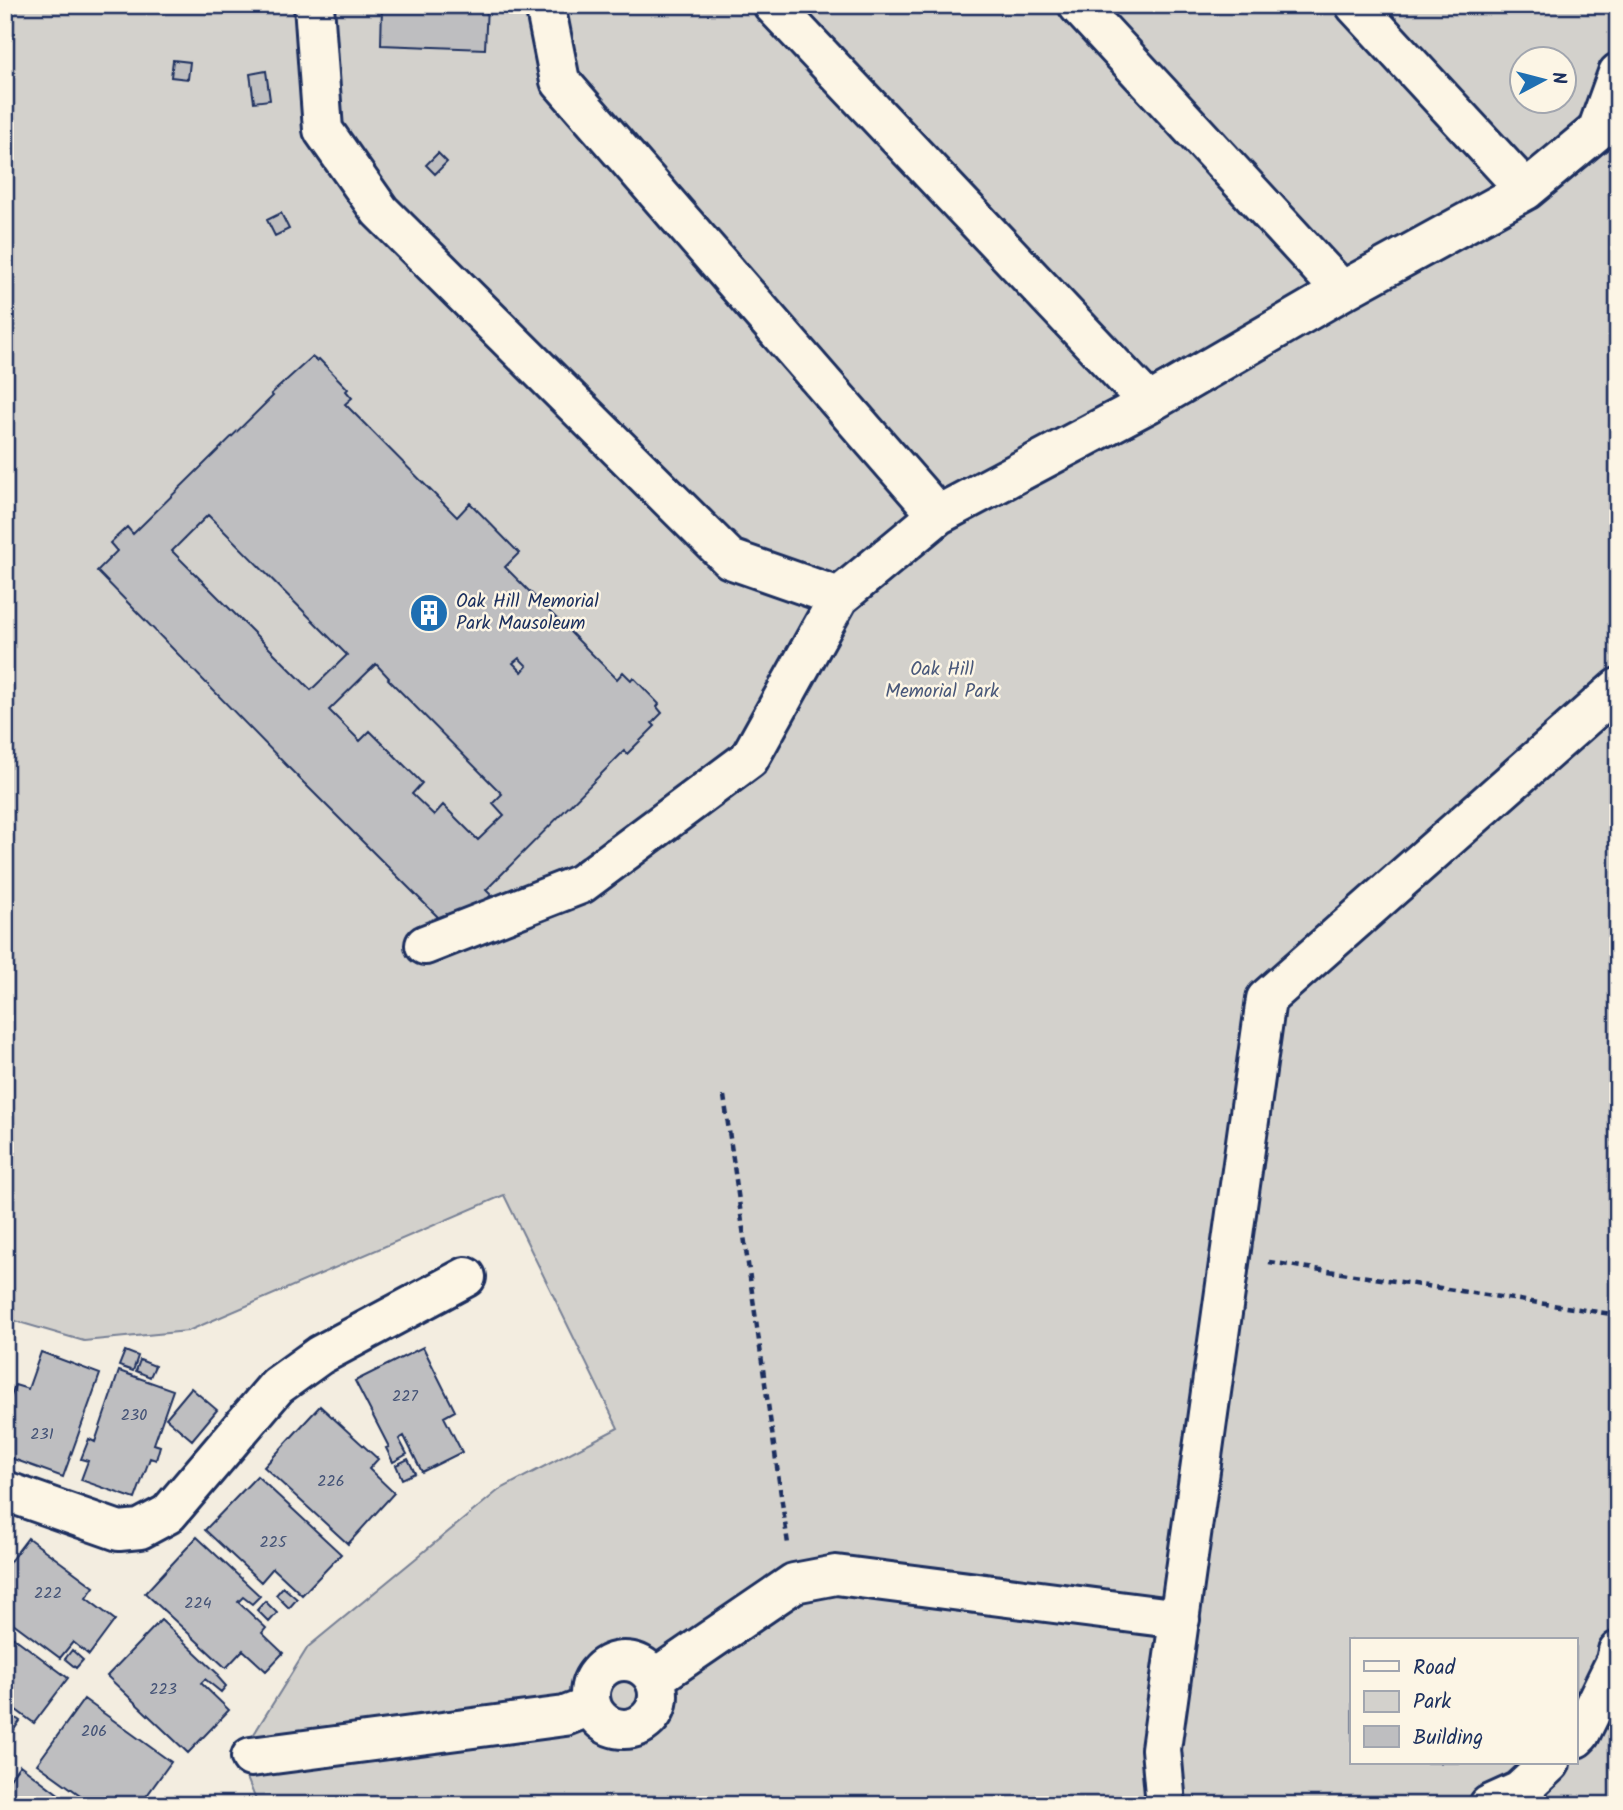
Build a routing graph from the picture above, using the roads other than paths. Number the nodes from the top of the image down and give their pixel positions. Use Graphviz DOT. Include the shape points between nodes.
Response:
graph roads {
  1 [pos="314,5"];
  2 [pos="545,5"];
  3 [pos="773,5"];
  4 [pos="1078,5"];
  5 [pos="1355,5"];
  6 [pos="1618,73"];
  7 [pos="1526,190"];
  8 [pos="1342,291"];
  9 [pos="1149,403"];
  10 [pos="938,515"];
  11 [pos="839,597"];
  12 [pos="1618,688"];
  13 [pos="425,945"];
  14 [pos="466,1277"];
  15 [pos="5,1491"];
  16 [pos="1180,1619"];
  17 [pos="1618,1651"];
  18 [pos="655,1678"];
  19 [pos="591,1706"];
  20 [pos="1578,1734"];
  21 [pos="251,1757"];
  22 [pos="1549,1764"];
  23 [pos="1513,1800"];
  24 [pos="1166,1805"];
  1 -- 11 [label="lane" via="323,130 380,211 730,559"];
  2 -- 10 [label="lane" via="560,81"];
  3 -- 9 [label="lane"];
  4 -- 8 [label="lane"];
  5 -- 7 [label="lane"];
  6 -- 7 [label="lane" via="1597,131"];
  7 -- 8 [label="lane"];
  8 -- 9 [label="lane"];
  9 -- 10 [label="lane"];
  10 -- 11 [label="lane"];
  11 -- 13 [label="lane" via="749,760 581,884"];
  12 -- 16 [label="lane" via="1266,999"];
  14 -- 15 [label="lane" via="320,1354 277,1386 168,1514 140,1529 120,1531"];
  16 -- 18 [label="lane" via="836,1575 794,1583"];
  16 -- 24 [label="lane" via="1161,1749"];
  17 -- 20 [label="lane"];
  18 -- 19 [label="lane" via="640,1664 619,1660 601,1668 590,1686"];
  18 -- 19 [label="lane" via="659,1696 653,1714 639,1727 620,1729 602,1722"];
  19 -- 21 [label="lane" via="565,1716"];
  22 -- 23 [label="lane"];
}
